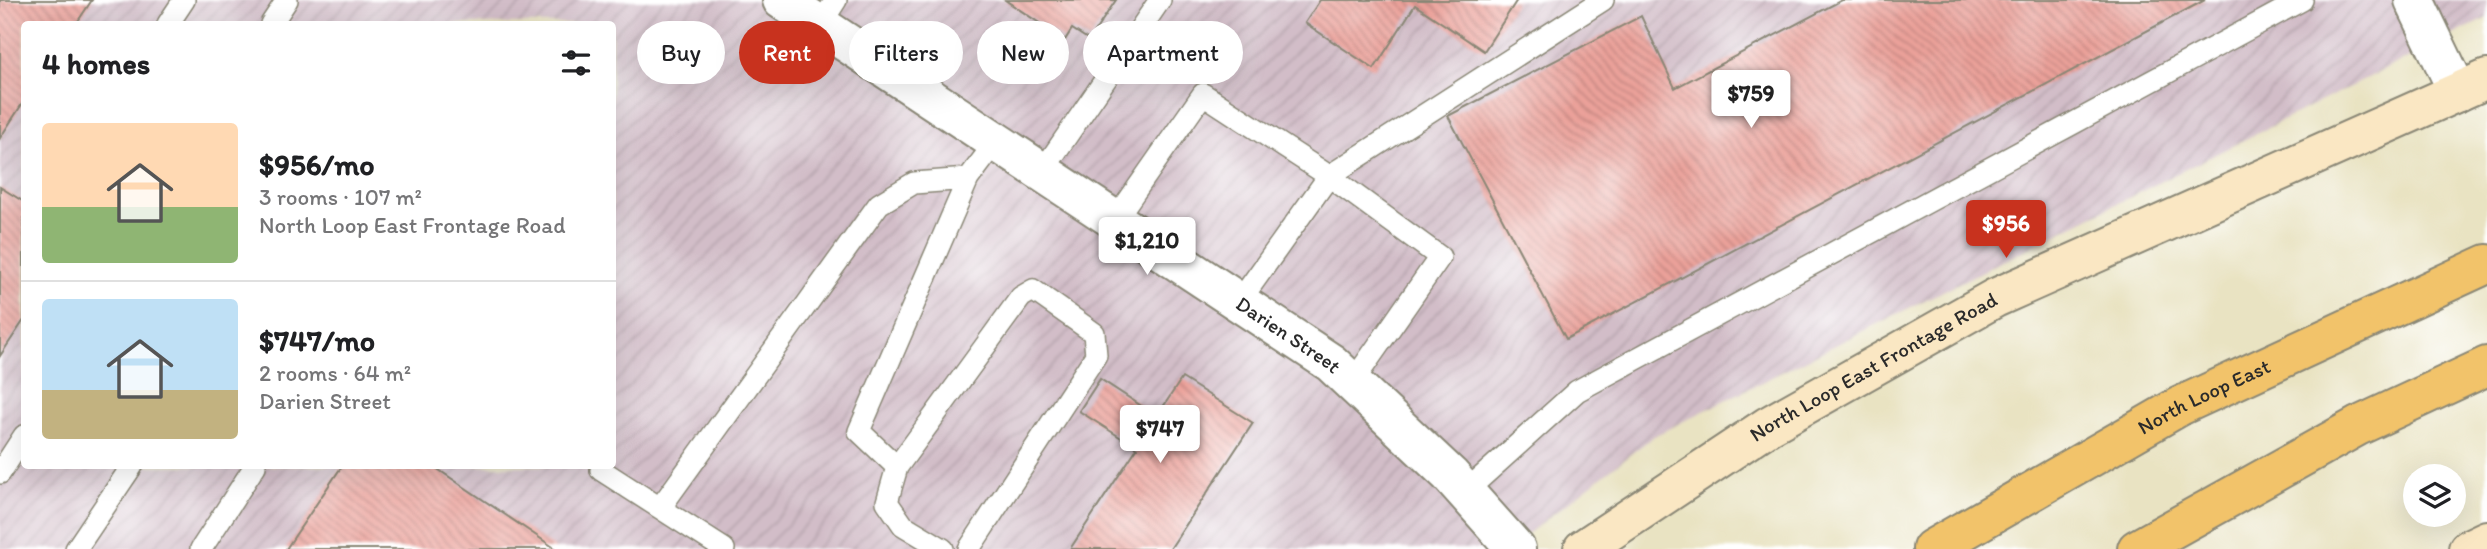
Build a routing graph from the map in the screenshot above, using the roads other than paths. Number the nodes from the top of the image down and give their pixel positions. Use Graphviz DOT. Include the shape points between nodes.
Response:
graph roads {
  1 [pos="184,0"];
  2 [pos="287,0"];
  3 [pos="782,0"];
  4 [pos="1160,0"];
  5 [pos="1604,0"];
  6 [pos="2302,0"];
  7 [pos="2414,0"];
  8 [pos="2274,7"];
  9 [pos="828,12"];
  10 [pos="170,21"];
  11 [pos="273,21"];
  12 [pos="2472,85"];
  13 [pos="996,142"];
  14 [pos="1042,172"];
  15 [pos="1329,176"];
  16 [pos="968,179"];
  17 [pos="1115,220"];
  18 [pos="2487,264"];
  19 [pos="1239,302"];
  20 [pos="2487,366"];
  21 [pos="1352,383"];
  22 [pos="21,441"];
  23 [pos="897,467"];
  24 [pos="130,469"];
  25 [pos="253,469"];
  26 [pos="601,470"];
  27 [pos="0,473"];
  28 [pos="1465,492"];
  29 [pos="660,508"];
  30 [pos="2487,540"];
  31 [pos="76,549"];
  32 [pos="201,549"];
  33 [pos="724,549"];
  34 [pos="943,549"];
  35 [pos="969,549"];
  36 [pos="1517,549"];
  37 [pos="1583,549"];
  38 [pos="1932,549"];
  39 [pos="2137,549"];
  40 [pos="2468,549"];
  1 -- 10 [label="lane"];
  2 -- 11 [label="lane"];
  3 -- 9 [label="street, Darien Street"];
  4 -- 14 [label="lane"];
  5 -- 15 [label="lane"];
  6 -- 8 [label="lane"];
  7 -- 12 [label="street"];
  8 -- 28 [label="lane" via="1577,391"];
  9 -- 13 [label="street, Darien Street"];
  12 -- 37 [label="main road, North Loop East Frontage Road" via="1995,298 1768,426"];
  13 -- 14 [label="street, Darien Street"];
  13 -- 16 [label="lane"];
  14 -- 17 [label="street, Darien Street"];
  15 -- 17 [label="lane" via="1203,94"];
  15 -- 19 [label="lane"];
  15 -- 21 [label="lane" via="1440,257"];
  16 -- 23 [label="lane" via="859,431"];
  16 -- 29 [label="lane" via="914,183 879,205"];
  17 -- 19 [label="street, Darien Street"];
  18 -- 38 [label="highway, North Loop East" via="2180,406"];
  19 -- 21 [label="street, Darien Street" via="1331,363"];
  20 -- 39 [label="highway" via="2358,426"];
  21 -- 28 [label="street, Darien Street"];
  22 -- 27 [label="lane"];
  23 -- 34 [label="lane" via="887,502 903,525"];
  23 -- 35 [label="lane" via="1021,297 1033,290 1094,334 1096,355"];
  24 -- 31 [label="lane"];
  25 -- 32 [label="lane"];
  26 -- 29 [label="lane"];
  28 -- 36 [label="street, Darien Street"];
  29 -- 33 [label="lane"];
  30 -- 40 [label="main road"];
}
